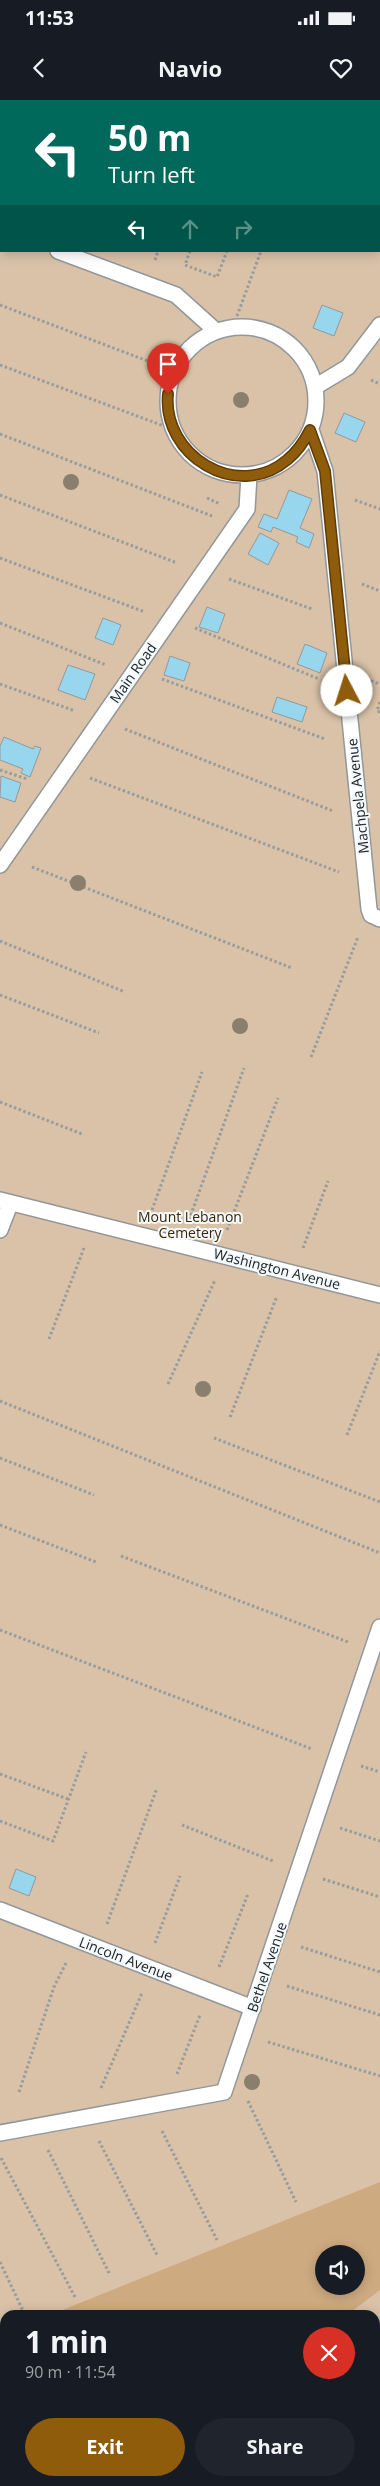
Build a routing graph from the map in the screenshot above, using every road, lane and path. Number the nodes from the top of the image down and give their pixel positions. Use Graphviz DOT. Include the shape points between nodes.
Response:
graph roads {
  1 [pos="61,252"];
  2 [pos="190,252"];
  3 [pos="227,252"];
  4 [pos="261,252"];
  5 [pos="0,306"];
  6 [pos="380,325"];
  7 [pos="233,327"];
  8 [pos="216,330"];
  9 [pos="0,365"];
  10 [pos="174,371"];
  11 [pos="315,387"];
  12 [pos="172,429"];
  13 [pos="310,430"];
  14 [pos="0,434"];
  15 [pos="249,475"];
  16 [pos="0,495"];
  17 [pos="220,519"];
  18 [pos="0,558"];
  19 [pos="178,564"];
  20 [pos="205,570"];
  21 [pos="154,616"];
  22 [pos="172,618"];
  23 [pos="340,620"];
  24 [pos="0,623"];
  25 [pos="109,666"];
  26 [pos="136,669"];
  27 [pos="0,684"];
  28 [pos="347,691"];
  29 [pos="380,702"];
  30 [pos="78,712"];
  31 [pos="380,712"];
  32 [pos="101,719"];
  33 [pos="353,750"];
  34 [pos="66,769"];
  35 [pos="0,770"];
  36 [pos="32,781"];
  37 [pos="361,822"];
  38 [pos="3,861"];
  39 [pos="367,883"];
  40 [pos="374,914"];
  41 [pos="0,941"];
  42 [pos="292,968"];
  43 [pos="125,992"];
  44 [pos="0,995"];
  45 [pos="99,1033"];
  46 [pos="311,1058"];
  47 [pos="244,1068"];
  48 [pos="202,1072"];
  49 [pos="278,1098"];
  50 [pos="0,1102"];
  51 [pos="82,1134"];
  52 [pos="328,1181"];
  53 [pos="5,1202"];
  54 [pos="93,1224"];
  55 [pos="0,1230"];
  56 [pos="142,1236"];
  57 [pos="180,1246"];
  58 [pos="222,1256"];
  59 [pos="290,1273"];
  60 [pos="380,1294"];
  61 [pos="50,1339"];
  62 [pos="380,1351"];
  63 [pos="168,1384"];
  64 [pos="0,1400"];
  65 [pos="230,1417"];
  66 [pos="347,1434"];
  67 [pos="214,1438"];
  68 [pos="0,1458"];
  69 [pos="94,1495"];
  70 [pos="380,1502"];
  71 [pos="0,1525"];
  72 [pos="380,1553"];
  73 [pos="121,1556"];
  74 [pos="96,1562"];
  75 [pos="380,1627"];
  76 [pos="0,1630"];
  77 [pos="372,1650"];
  78 [pos="86,1752"];
  79 [pos="337,1759"];
  80 [pos="0,1774"];
  81 [pos="157,1788"];
  82 [pos="68,1799"];
  83 [pos="316,1820"];
  84 [pos="0,1821"];
  85 [pos="182,1825"];
  86 [pos="380,1840"];
  87 [pos="299,1872"];
  88 [pos="180,1876"];
  89 [pos="248,1894"];
  90 [pos="380,1898"];
  91 [pos="0,1910"];
  92 [pos="276,1939"];
  93 [pos="77,1940"];
  94 [pos="98,1948"];
  95 [pos="149,1968"];
  96 [pos="380,1972"];
  97 [pos="263,1978"];
  98 [pos="209,1992"];
  99 [pos="253,2008"];
  100 [pos="380,2015"];
  101 [pos="244,2034"];
  102 [pos="232,2068"];
  103 [pos="380,2076"];
  104 [pos="19,2092"];
  105 [pos="166,2103"];
  106 [pos="149,2106"];
  107 [pos="88,2118"];
  108 [pos="37,2127"];
  109 [pos="0,2133"];
  110 [pos="0,2156"];
  111 [pos="296,2202"];
  112 [pos="217,2240"];
  113 [pos="156,2255"];
  114 [pos="0,2262"];
  115 [pos="110,2274"];
  116 [pos="75,2298"];
  117 [pos="23,2310"];
  1 -- 8 [label="lane" via="176,295"];
  2 -- 3 [label="path" via="184,265 216,277"];
  4 -- 7 [label="path"];
  5 -- 10 [label="path"];
  6 -- 11 [label="lane" via="348,367"];
  7 -- 8 [label="lane"];
  7 -- 11 [label="lane" via="267,330 290,343 306,363"];
  8 -- 10 [label="lane" via="195,342"];
  9 -- 12 [label="path"];
  10 -- 12 [label="lane" via="169,382 167,405"];
  11 -- 13 [label="lane" via="316,409"];
  12 -- 15 [label="lane" via="184,449 203,465 225,474"];
  13 -- 15 [label="lane" via="286,462 268,471"];
  13 -- 23 [label="lane, Machpela Avenue" via="325,471"];
  14 -- 17 [label="path"];
  15 -- 20 [label="lane, Main Road" via="247,509"];
  16 -- 19 [label="path"];
  18 -- 21 [label="path"];
  20 -- 22 [label="lane, Main Road"];
  20 -- 23 [label="path"];
  22 -- 26 [label="lane, Main Road"];
  22 -- 28 [label="path"];
  23 -- 28 [label="lane, Machpela Avenue"];
  24 -- 25 [label="path"];
  26 -- 32 [label="lane, Main Road"];
  26 -- 33 [label="path"];
  27 -- 30 [label="path"];
  28 -- 33 [label="lane, Machpela Avenue"];
  29 -- 31 [label="path" via="377,711"];
  32 -- 34 [label="lane, Main Road"];
  32 -- 37 [label="path"];
  33 -- 37 [label="lane, Machpela Avenue"];
  34 -- 38 [label="lane, Main Road"];
  34 -- 39 [label="path"];
  35 -- 36 [label="path"];
  37 -- 39 [label="lane, Machpela Avenue"];
  38 -- 42 [label="path"];
  39 -- 40 [label="lane, Machpela Avenue"];
  40 -- 46 [label="path"];
  41 -- 43 [label="path"];
  44 -- 45 [label="path"];
  47 -- 57 [label="path"];
  48 -- 56 [label="path"];
  49 -- 58 [label="path"];
  50 -- 51 [label="path"];
  52 -- 59 [label="path"];
  53 -- 54 [label="lane, Washington Avenue"];
  53 -- 55 [label="lane"];
  54 -- 56 [label="lane, Washington Avenue"];
  54 -- 61 [label="path"];
  56 -- 57 [label="lane, Washington Avenue"];
  57 -- 58 [label="lane, Washington Avenue"];
  58 -- 59 [label="lane, Washington Avenue"];
  58 -- 63 [label="path"];
  59 -- 60 [label="lane, Washington Avenue"];
  59 -- 65 [label="path"];
  62 -- 66 [label="path"];
  64 -- 72 [label="path"];
  67 -- 70 [label="path"];
  68 -- 69 [label="path"];
  71 -- 74 [label="path"];
  73 -- 77 [label="path"];
  75 -- 77 [label="lane, Bethel Avenue"];
  76 -- 79 [label="path"];
  77 -- 79 [label="lane, Bethel Avenue"];
  78 -- 82 [label="path"];
  79 -- 83 [label="lane, Bethel Avenue"];
  80 -- 82 [label="path"];
  81 -- 94 [label="path"];
  82 -- 84 [label="path" via="53,1841"];
  83 -- 86 [label="path"];
  83 -- 87 [label="lane, Bethel Avenue"];
  85 -- 87 [label="path"];
  87 -- 90 [label="path"];
  87 -- 92 [label="lane, Bethel Avenue"];
  88 -- 95 [label="path"];
  89 -- 98 [label="path"];
  91 -- 93 [label="lane, Lincoln Avenue"];
  92 -- 96 [label="path"];
  92 -- 97 [label="lane, Bethel Avenue"];
  93 -- 94 [label="lane, Lincoln Avenue"];
  93 -- 104 [label="path" via="54,1987"];
  94 -- 95 [label="lane, Lincoln Avenue"];
  95 -- 98 [label="lane, Lincoln Avenue"];
  95 -- 107 [label="path"];
  97 -- 99 [label="lane, Bethel Avenue"];
  97 -- 100 [label="path"];
  98 -- 99 [label="lane, Lincoln Avenue"];
  98 -- 105 [label="path"];
  99 -- 101 [label="lane, Bethel Avenue"];
  101 -- 102 [label="lane, Bethel Avenue"];
  101 -- 103 [label="path"];
  102 -- 105 [label="lane, Bethel Avenue" via="224,2092"];
  102 -- 111 [label="path"];
  105 -- 106 [label="lane, Bethel Avenue"];
  106 -- 107 [label="lane, Bethel Avenue"];
  106 -- 112 [label="path"];
  107 -- 108 [label="lane, Bethel Avenue"];
  107 -- 113 [label="path"];
  108 -- 109 [label="lane, Bethel Avenue"];
  108 -- 115 [label="path"];
  110 -- 116 [label="path"];
  114 -- 117 [label="path"];
}
